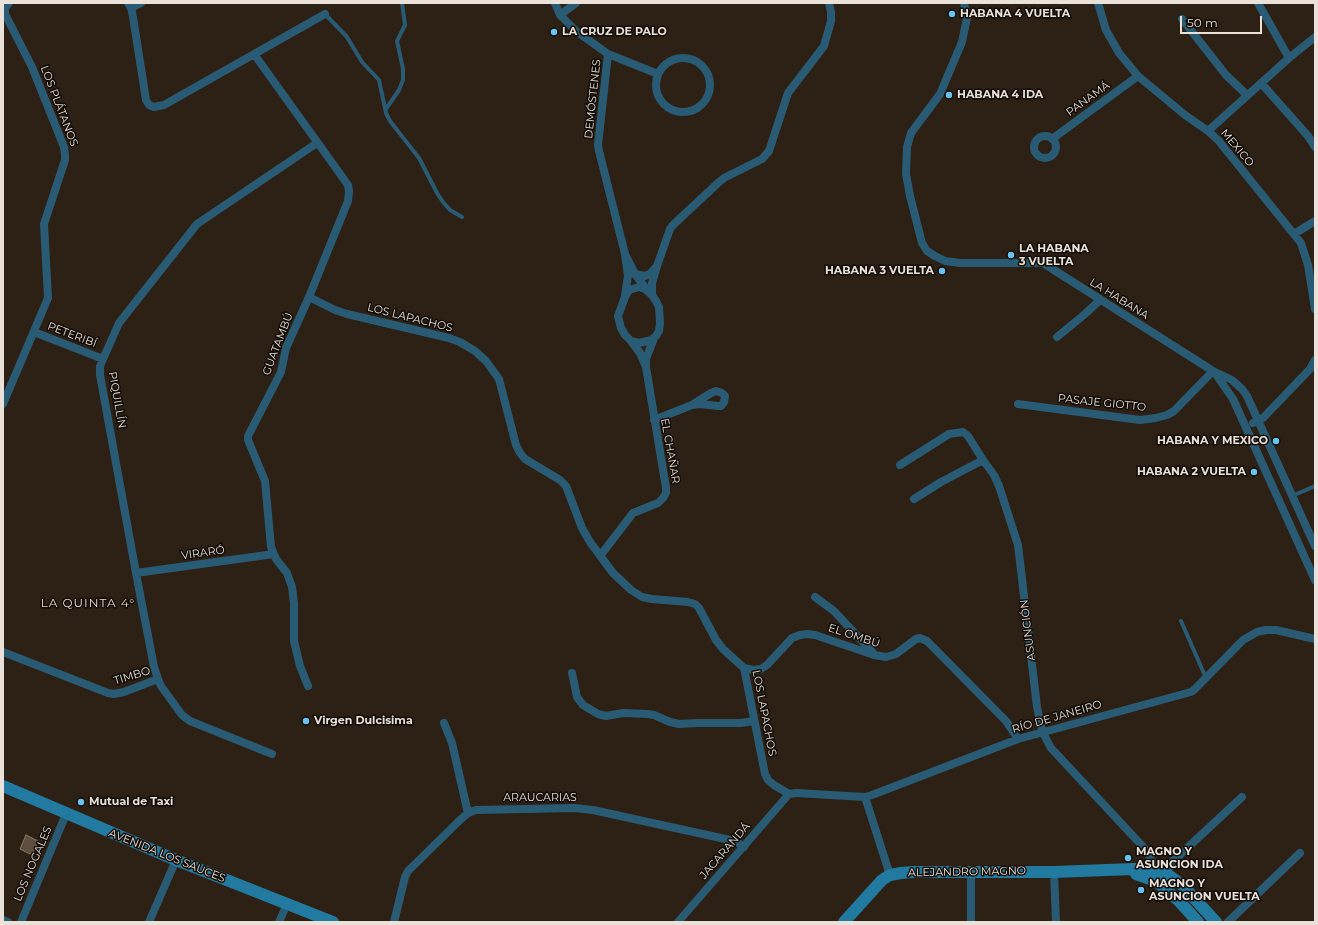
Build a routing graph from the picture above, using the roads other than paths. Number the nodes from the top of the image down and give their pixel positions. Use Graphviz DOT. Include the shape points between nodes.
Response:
graph roads {
  1 [pos="9,3"];
  2 [pos="141,3"];
  3 [pos="402,3"];
  4 [pos="555,3"];
  5 [pos="576,3"];
  6 [pos="829,3"];
  7 [pos="964,3"];
  8 [pos="1098,3"];
  9 [pos="1258,3"];
  10 [pos="130,6"];
  11 [pos="325,14"];
  12 [pos="560,15"];
  13 [pos="1182,19"];
  14 [pos="1315,37"];
  15 [pos="254,54"];
  16 [pos="608,54"];
  17 [pos="1289,58"];
  18 [pos="658,74"];
  19 [pos="1138,76"];
  20 [pos="1262,83"];
  21 [pos="1247,95"];
  22 [pos="386,110"];
  23 [pos="1208,131"];
  24 [pos="1052,139"];
  25 [pos="317,143"];
  26 [pos="1315,147"];
  27 [pos="462,217"];
  28 [pos="1315,221"];
  29 [pos="1294,234"];
  30 [pos="625,254"];
  31 [pos="657,266"];
  32 [pos="635,274"];
  33 [pos="650,293"];
  34 [pos="309,297"];
  35 [pos="625,297"];
  36 [pos="1100,300"];
  37 [pos="1315,309"];
  38 [pos="34,332"];
  39 [pos="1057,337"];
  40 [pos="654,338"];
  41 [pos="631,341"];
  42 [pos="102,359"];
  43 [pos="1315,360"];
  44 [pos="646,367"];
  45 [pos="1213,371"];
  46 [pos="6,387"];
  47 [pos="3,404"];
  48 [pos="1018,404"];
  49 [pos="692,405"];
  50 [pos="654,420"];
  51 [pos="1258,422"];
  52 [pos="1246,426"];
  53 [pos="983,460"];
  54 [pos="900,465"];
  55 [pos="1315,486"];
  56 [pos="1292,496"];
  57 [pos="914,499"];
  58 [pos="1315,546"];
  59 [pos="274,554"];
  60 [pos="600,556"];
  61 [pos="136,573"];
  62 [pos="1315,580"];
  63 [pos="815,597"];
  64 [pos="1181,621"];
  65 [pos="1315,639"];
  66 [pos="3,652"];
  67 [pos="874,655"];
  68 [pos="744,668"];
  69 [pos="572,673"];
  70 [pos="1206,678"];
  71 [pos="158,679"];
  72 [pos="308,686"];
  73 [pos="754,721"];
  74 [pos="444,723"];
  75 [pos="1042,731"];
  76 [pos="1018,739"];
  77 [pos="272,754"];
  78 [pos="3,786"];
  79 [pos="789,794"];
  80 [pos="866,797"];
  81 [pos="1242,797"];
  82 [pos="468,813"];
  83 [pos="66,814"];
  84 [pos="744,847"];
  85 [pos="1300,853"];
  86 [pos="176,860"];
  87 [pos="1111,870"];
  88 [pos="971,872"];
  89 [pos="1054,872"];
  90 [pos="1162,873"];
  91 [pos="890,875"];
  92 [pos="287,904"];
  93 [pos="3,920"];
  94 [pos="8,922"];
  95 [pos="21,922"];
  96 [pos="149,922"];
  97 [pos="279,922"];
  98 [pos="333,922"];
  99 [pos="394,922"];
  100 [pos="678,922"];
  101 [pos="844,922"];
  102 [pos="971,922"];
  103 [pos="1056,922"];
  104 [pos="1198,922"];
  105 [pos="1216,922"];
  106 [pos="1228,922"];
  1 -- 38 [label="street, LOS PLÁTANOS" via="5,8 5,14 32,67 65,155 44,224 48,298"];
  2 -- 10 [label="street"];
  3 -- 22 [label="lane" via="405,25 397,41 403,80"];
  4 -- 12 [label="street"];
  5 -- 12 [label="street"];
  6 -- 31 [label="street" via="831,21 824,46 788,93 769,152 762,159 724,178 673,225"];
  7 -- 36 [label="street, LA HABANA" via="967,18 962,42 940,94 911,133 907,147 906,174 922,243 927,251 935,256 960,264 1043,263"];
  8 -- 19 [label="street, MEXICO" via="1110,38 1119,54"];
  9 -- 17 [label="street"];
  10 -- 15 [label="street" via="144,95 149,105 154,107 164,105"];
  11 -- 15 [label="street"];
  11 -- 22 [label="lane" via="347,37 362,62 379,80"];
  12 -- 16 [label="street, DEMÓSTENES" via="576,31"];
  13 -- 21 [label="street" via="1226,75"];
  14 -- 17 [label="street"];
  15 -- 25 [label="street, GUATAMBÚ"];
  16 -- 18 [label="street"];
  16 -- 30 [label="street, DEMÓSTENES" via="599,151"];
  17 -- 20 [label="street"];
  18 -- 18 [label="street" via="656,91 659,99 672,110 690,111 704,102 710,85 704,68 697,62 680,58 670,60"];
  19 -- 23 [label="street, MEXICO"];
  19 -- 24 [label="street, PANAMÁ"];
  20 -- 21 [label="street"];
  20 -- 26 [label="street"];
  21 -- 23 [label="street"];
  22 -- 27 [label="lane" via="390,121 419,158 437,192 450,210"];
  23 -- 29 [label="street, MEXICO"];
  25 -- 34 [label="street, GUATAMBÚ" via="348,185 349,195"];
  25 -- 42 [label="street, PIQUILLÍN" via="197,224 119,323"];
  28 -- 29 [label="street"];
  29 -- 37 [label="street, MEXICO" via="1304,250"];
  30 -- 32 [label="street, DEMÓSTENES"];
  30 -- 35 [label="street, DEMÓSTENES" via="628,276"];
  31 -- 32 [label="street" via="645,276"];
  31 -- 33 [label="street"];
  32 -- 33 [label="street, DEMÓSTENES"];
  33 -- 35 [label="street" via="634,288"];
  33 -- 40 [label="street, DEMÓSTENES" via="659,307 659,331"];
  34 -- 59 [label="street, GUATAMBÚ" via="286,348 281,372 248,436 265,481 269,538"];
  34 -- 60 [label="street, LOS LAPACHOS" via="341,312 449,338 475,351 499,379 520,453 566,486 582,528"];
  35 -- 41 [label="street, DEMÓSTENES" via="619,322"];
  36 -- 39 [label="street"];
  36 -- 45 [label="street, LA HABANA"];
  38 -- 42 [label="street, PETERIBÍ"];
  38 -- 46 [label="street, LOS PLÁTANOS"];
  40 -- 41 [label="street" via="644,342"];
  40 -- 44 [label="street, EL CHAÑAR" via="646,359"];
  41 -- 44 [label="street, EL CHAÑAR"];
  42 -- 61 [label="street, PIQUILLÍN" via="100,371"];
  43 -- 51 [label="street" via="1310,369"];
  44 -- 50 [label="street, EL CHAÑAR"];
  45 -- 48 [label="street, PASAJE GIOTTO" via="1174,411 1156,418 1140,420"];
  45 -- 51 [label="street, LA HABANA" via="1232,380 1242,389"];
  45 -- 52 [label="street" via="1234,399"];
  46 -- 47 [label="street, LOS PLÁTANOS"];
  49 -- 50 [label="street"];
  50 -- 60 [label="street, EL CHAÑAR" via="666,493 658,503 633,513"];
  51 -- 52 [label="street"];
  51 -- 56 [label="street, LA HABANA"];
  52 -- 62 [label="street"];
  53 -- 54 [label="street, ASUNCIÓN" via="968,436 963,432 957,432 949,434"];
  53 -- 57 [label="street"];
  53 -- 75 [label="street, ASUNCIÓN" via="1000,486 1017,541"];
  55 -- 56 [label="lane"];
  56 -- 58 [label="street, LA HABANA"];
  59 -- 61 [label="street, VIRARÓ"];
  59 -- 72 [label="street, GUATAMBÚ" via="288,573 292,588 294,641"];
  60 -- 68 [label="street, LOS LAPACHOS" via="622,581 642,597 695,604 716,640"];
  61 -- 71 [label="street, PIQUILLÍN"];
  63 -- 67 [label="street" via="834,611"];
  64 -- 70 [label="lane"];
  65 -- 70 [label="street, RÍO DE JANEIRO" via="1276,630 1257,632 1243,640"];
  66 -- 71 [label="street, TIMBO" via="108,694 124,692"];
  67 -- 68 [label="street, EL OMBÚ" via="807,634 792,638 761,669"];
  67 -- 76 [label="street, EL OMBÚ" via="892,656 916,639 927,641 1006,721"];
  68 -- 73 [label="street, LOS LAPACHOS"];
  69 -- 73 [label="street" via="577,697 582,705 598,714 647,714 679,724"];
  70 -- 75 [label="street, RÍO DE JANEIRO" via="1191,692"];
  71 -- 77 [label="street, TIMBO" via="182,715 190,721"];
  73 -- 79 [label="street, LOS LAPACHOS" via="765,774 774,785"];
  74 -- 82 [label="street" via="452,743"];
  75 -- 76 [label="street, RÍO DE JANEIRO"];
  75 -- 90 [label="street, ASUNCIÓN" via="1051,748 1146,850"];
  76 -- 80 [label="street, RÍO DE JANEIRO"];
  78 -- 83 [label="main road, AVENIDA LOS SAUCES"];
  79 -- 80 [label="street, RÍO DE JANEIRO"];
  79 -- 84 [label="street, JACARANDÁ"];
  80 -- 91 [label="street"];
  81 -- 90 [label="street"];
  82 -- 84 [label="street, ARAUCARIAS" via="483,809 593,810 736,841"];
  82 -- 99 [label="street" via="408,871"];
  83 -- 86 [label="main road, AVENIDA LOS SAUCES"];
  83 -- 95 [label="street, LOS NOGALES"];
  84 -- 100 [label="street, JACARANDÁ"];
  85 -- 106 [label="street"];
  86 -- 92 [label="main road, AVENIDA LOS SAUCES"];
  86 -- 96 [label="street"];
  87 -- 89 [label="main road, ALEJANDRO MAGNO"];
  87 -- 90 [label="main road" via="1148,869"];
  87 -- 104 [label="main road" via="1140,875 1156,881"];
  88 -- 89 [label="main road, ALEJANDRO MAGNO"];
  88 -- 91 [label="main road, ALEJANDRO MAGNO" via="913,872"];
  88 -- 102 [label="street"];
  89 -- 103 [label="street"];
  90 -- 105 [label="main road, ASUNCIÓN" via="1182,885"];
  91 -- 101 [label="main road, ALEJANDRO MAGNO" via="876,885"];
  92 -- 97 [label="street"];
  92 -- 98 [label="main road, AVENIDA LOS SAUCES"];
  93 -- 94 [label="street"];
}
